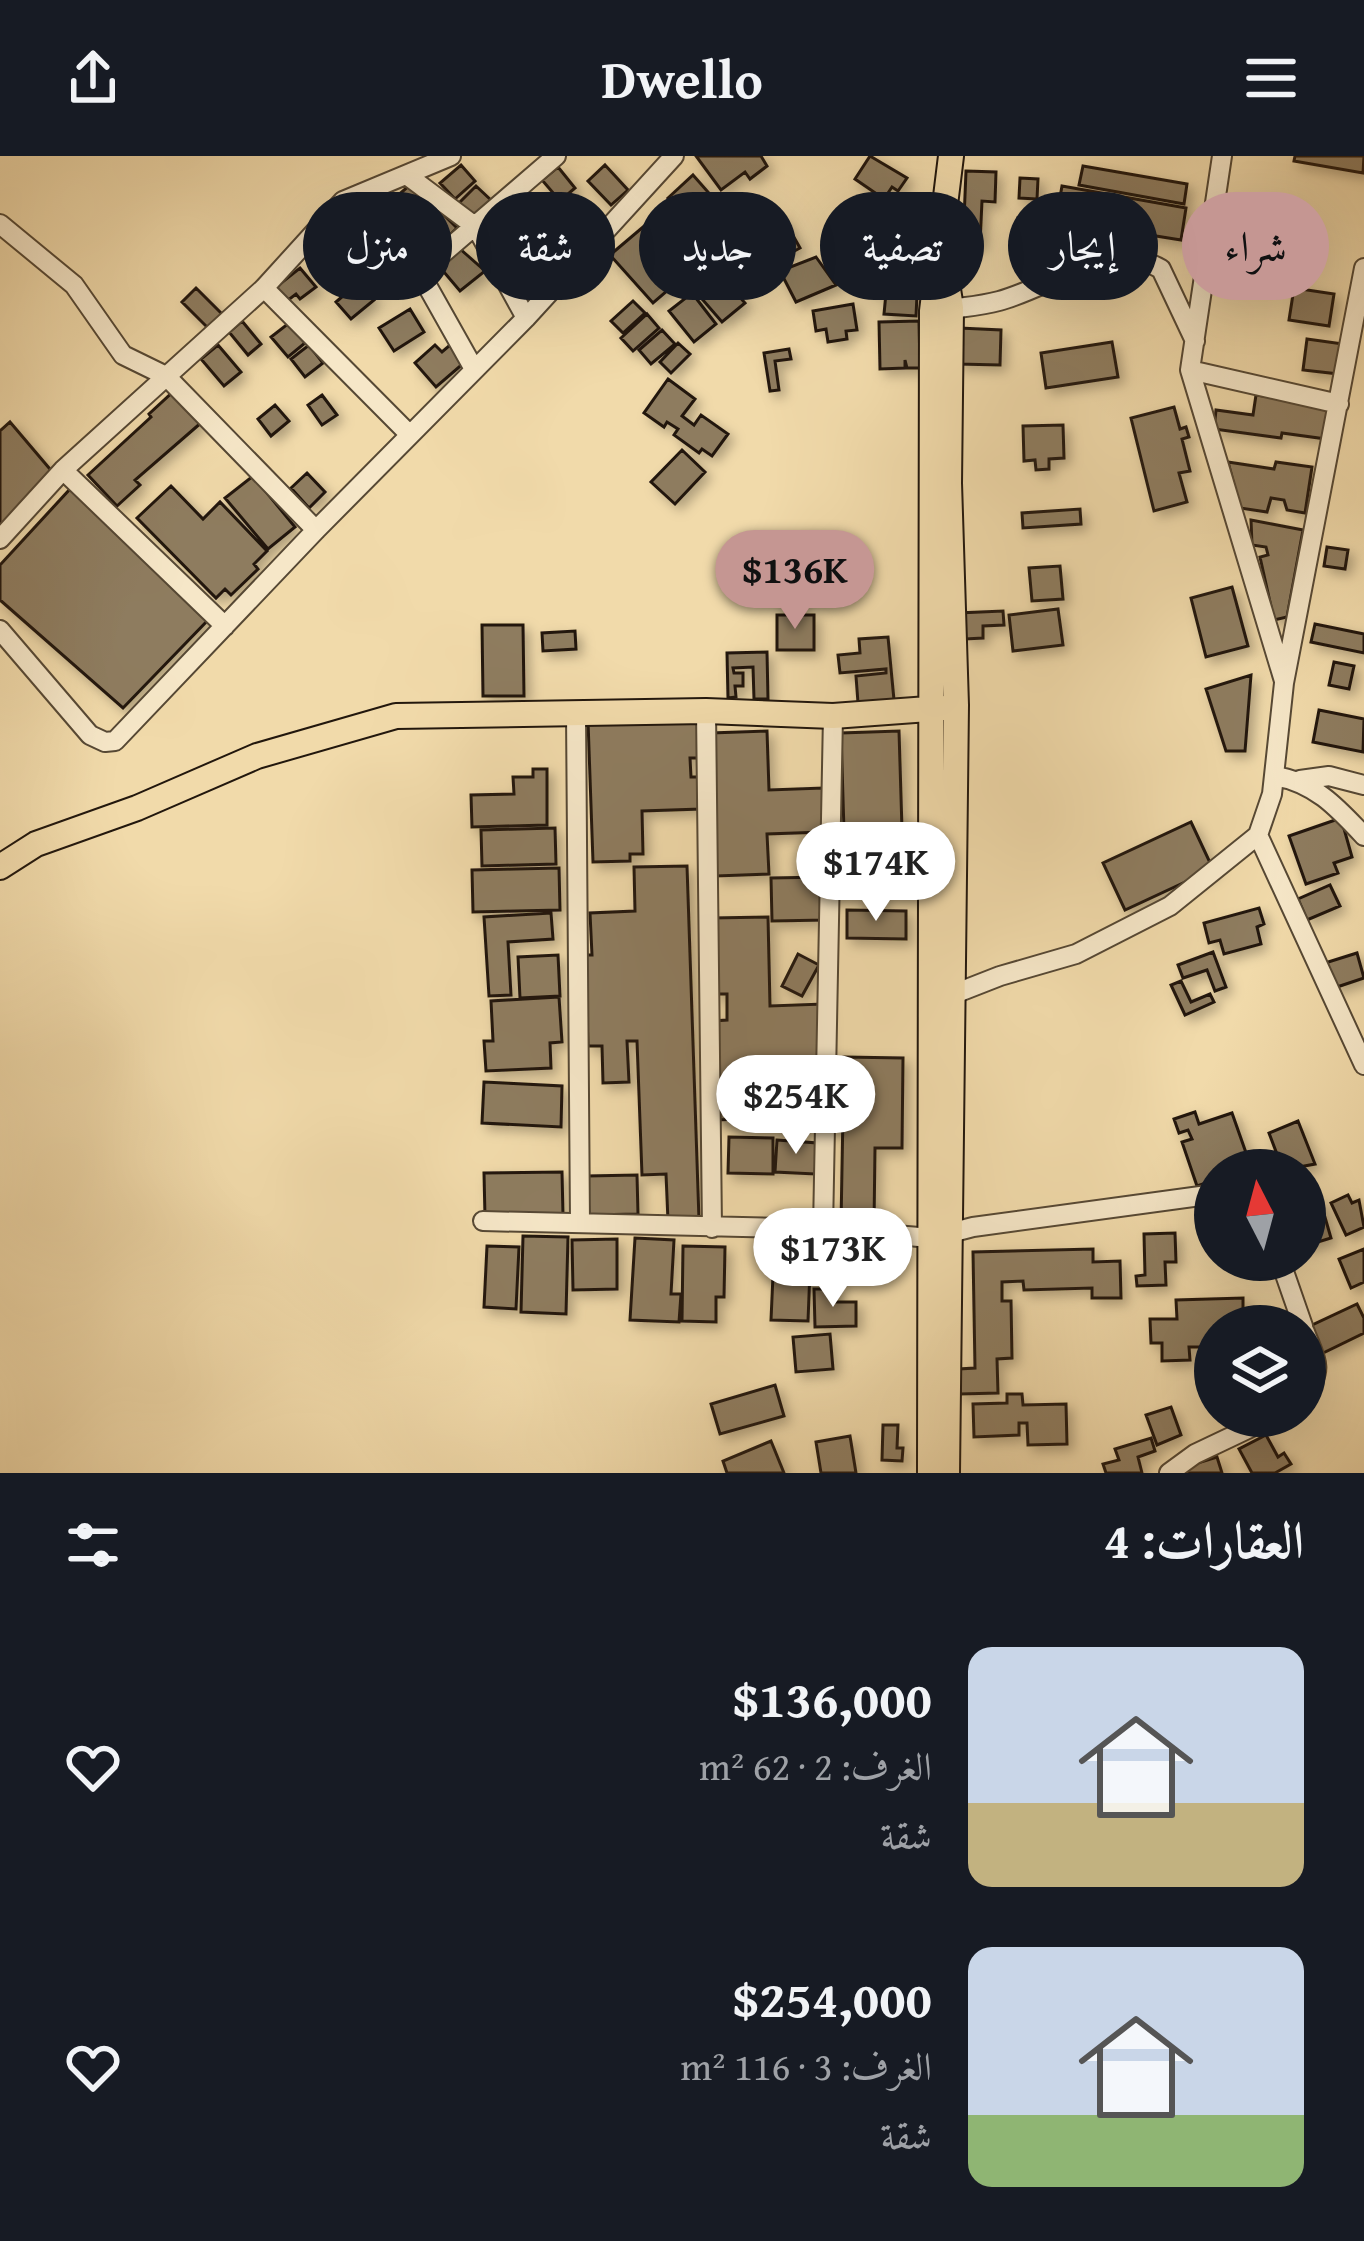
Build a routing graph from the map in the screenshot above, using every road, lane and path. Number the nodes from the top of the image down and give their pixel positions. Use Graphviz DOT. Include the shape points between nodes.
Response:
graph roads {
  1 [pos="451,156"];
  2 [pos="556,156"];
  3 [pos="674,156"];
  4 [pos="951,156"];
  5 [pos="1222,156"];
  6 [pos="408,176"];
  7 [pos="366,192"];
  8 [pos="515,192"];
  9 [pos="0,224"];
  10 [pos="476,227"];
  11 [pos="303,244"];
  12 [pos="452,247"];
  13 [pos="1364,268"];
  14 [pos="263,288"];
  15 [pos="435,300"];
  16 [pos="516,300"];
  17 [pos="1362,302"];
  18 [pos="942,310"];
  19 [pos="526,318"];
  20 [pos="1195,342"];
  21 [pos="474,369"];
  22 [pos="1190,370"];
  23 [pos="166,376"];
  24 [pos="1339,404"];
  25 [pos="410,435"];
  26 [pos="63,470"];
  27 [pos="940,484"];
  28 [pos="316,530"];
  29 [pos="0,538"];
  30 [pos="225,626"];
  31 [pos="0,630"];
  32 [pos="1284,683"];
  33 [pos="956,705"];
  34 [pos="930,710"];
  35 [pos="706,711"];
  36 [pos="576,713"];
  37 [pos="833,716"];
  38 [pos="1274,776"];
  39 [pos="1300,780"];
  40 [pos="1364,785"];
  41 [pos="1258,835"];
  42 [pos="1364,836"];
  43 [pos="0,867"];
  44 [pos="943,996"];
  45 [pos="1364,1065"];
  46 [pos="1194,1197"];
  47 [pos="483,1221"];
  48 [pos="580,1222"];
  49 [pos="712,1228"];
  50 [pos="823,1229"];
  51 [pos="942,1236"];
  52 [pos="1231,1437"];
  53 [pos="930,1473"];
  54 [pos="947,1473"];
  55 [pos="1169,1473"];
  1 -- 6 [label="street"];
  2 -- 8 [label="street"];
  3 -- 19 [label="street"];
  4 -- 18 [label="main road"];
  5 -- 20 [label="street"];
  6 -- 7 [label="street"];
  6 -- 10 [label="street"];
  9 -- 23 [label="street" via="74,285 123,355"];
  10 -- 12 [label="street"];
  11 -- 14 [label="street"];
  13 -- 17 [label="street"];
  14 -- 23 [label="street"];
  14 -- 25 [label="street"];
  15 -- 21 [label="street"];
  16 -- 19 [label="street"];
  17 -- 24 [label="street"];
  18 -- 20 [label="street" via="1136,259 1161,269"];
  18 -- 27 [label="main road"];
  19 -- 21 [label="street"];
  20 -- 22 [label="street"];
  21 -- 25 [label="street"];
  22 -- 24 [label="street"];
  22 -- 32 [label="street"];
  23 -- 26 [label="street"];
  23 -- 28 [label="street"];
  24 -- 32 [label="street"];
  25 -- 28 [label="street"];
  26 -- 29 [label="street"];
  26 -- 30 [label="street"];
  27 -- 33 [label="main road"];
  27 -- 34 [label="main road"];
  28 -- 30 [label="street"];
  30 -- 31 [label="street" via="121,736 105,742 90,735"];
  32 -- 38 [label="street"];
  33 -- 34 [label="main road"];
  33 -- 44 [label="main road"];
  34 -- 37 [label="main road"];
  34 -- 44 [label="main road"];
  35 -- 36 [label="main road"];
  35 -- 37 [label="main road"];
  35 -- 49 [label="street"];
  36 -- 43 [label="main road" via="396,716 358,724 257,755 36,844"];
  36 -- 48 [label="street"];
  37 -- 50 [label="street"];
  38 -- 39 [label="street"];
  38 -- 41 [label="street"];
  39 -- 40 [label="street" via="1329,776"];
  39 -- 42 [label="street"];
  41 -- 44 [label="street" via="1170,906 1076,953"];
  41 -- 45 [label="street"];
  44 -- 51 [label="main road"];
  46 -- 51 [label="street"];
  47 -- 48 [label="street"];
  48 -- 49 [label="street"];
  49 -- 50 [label="street"];
  50 -- 51 [label="street"];
  51 -- 53 [label="main road"];
  51 -- 54 [label="main road"];
  52 -- 55 [label="street"];
}
